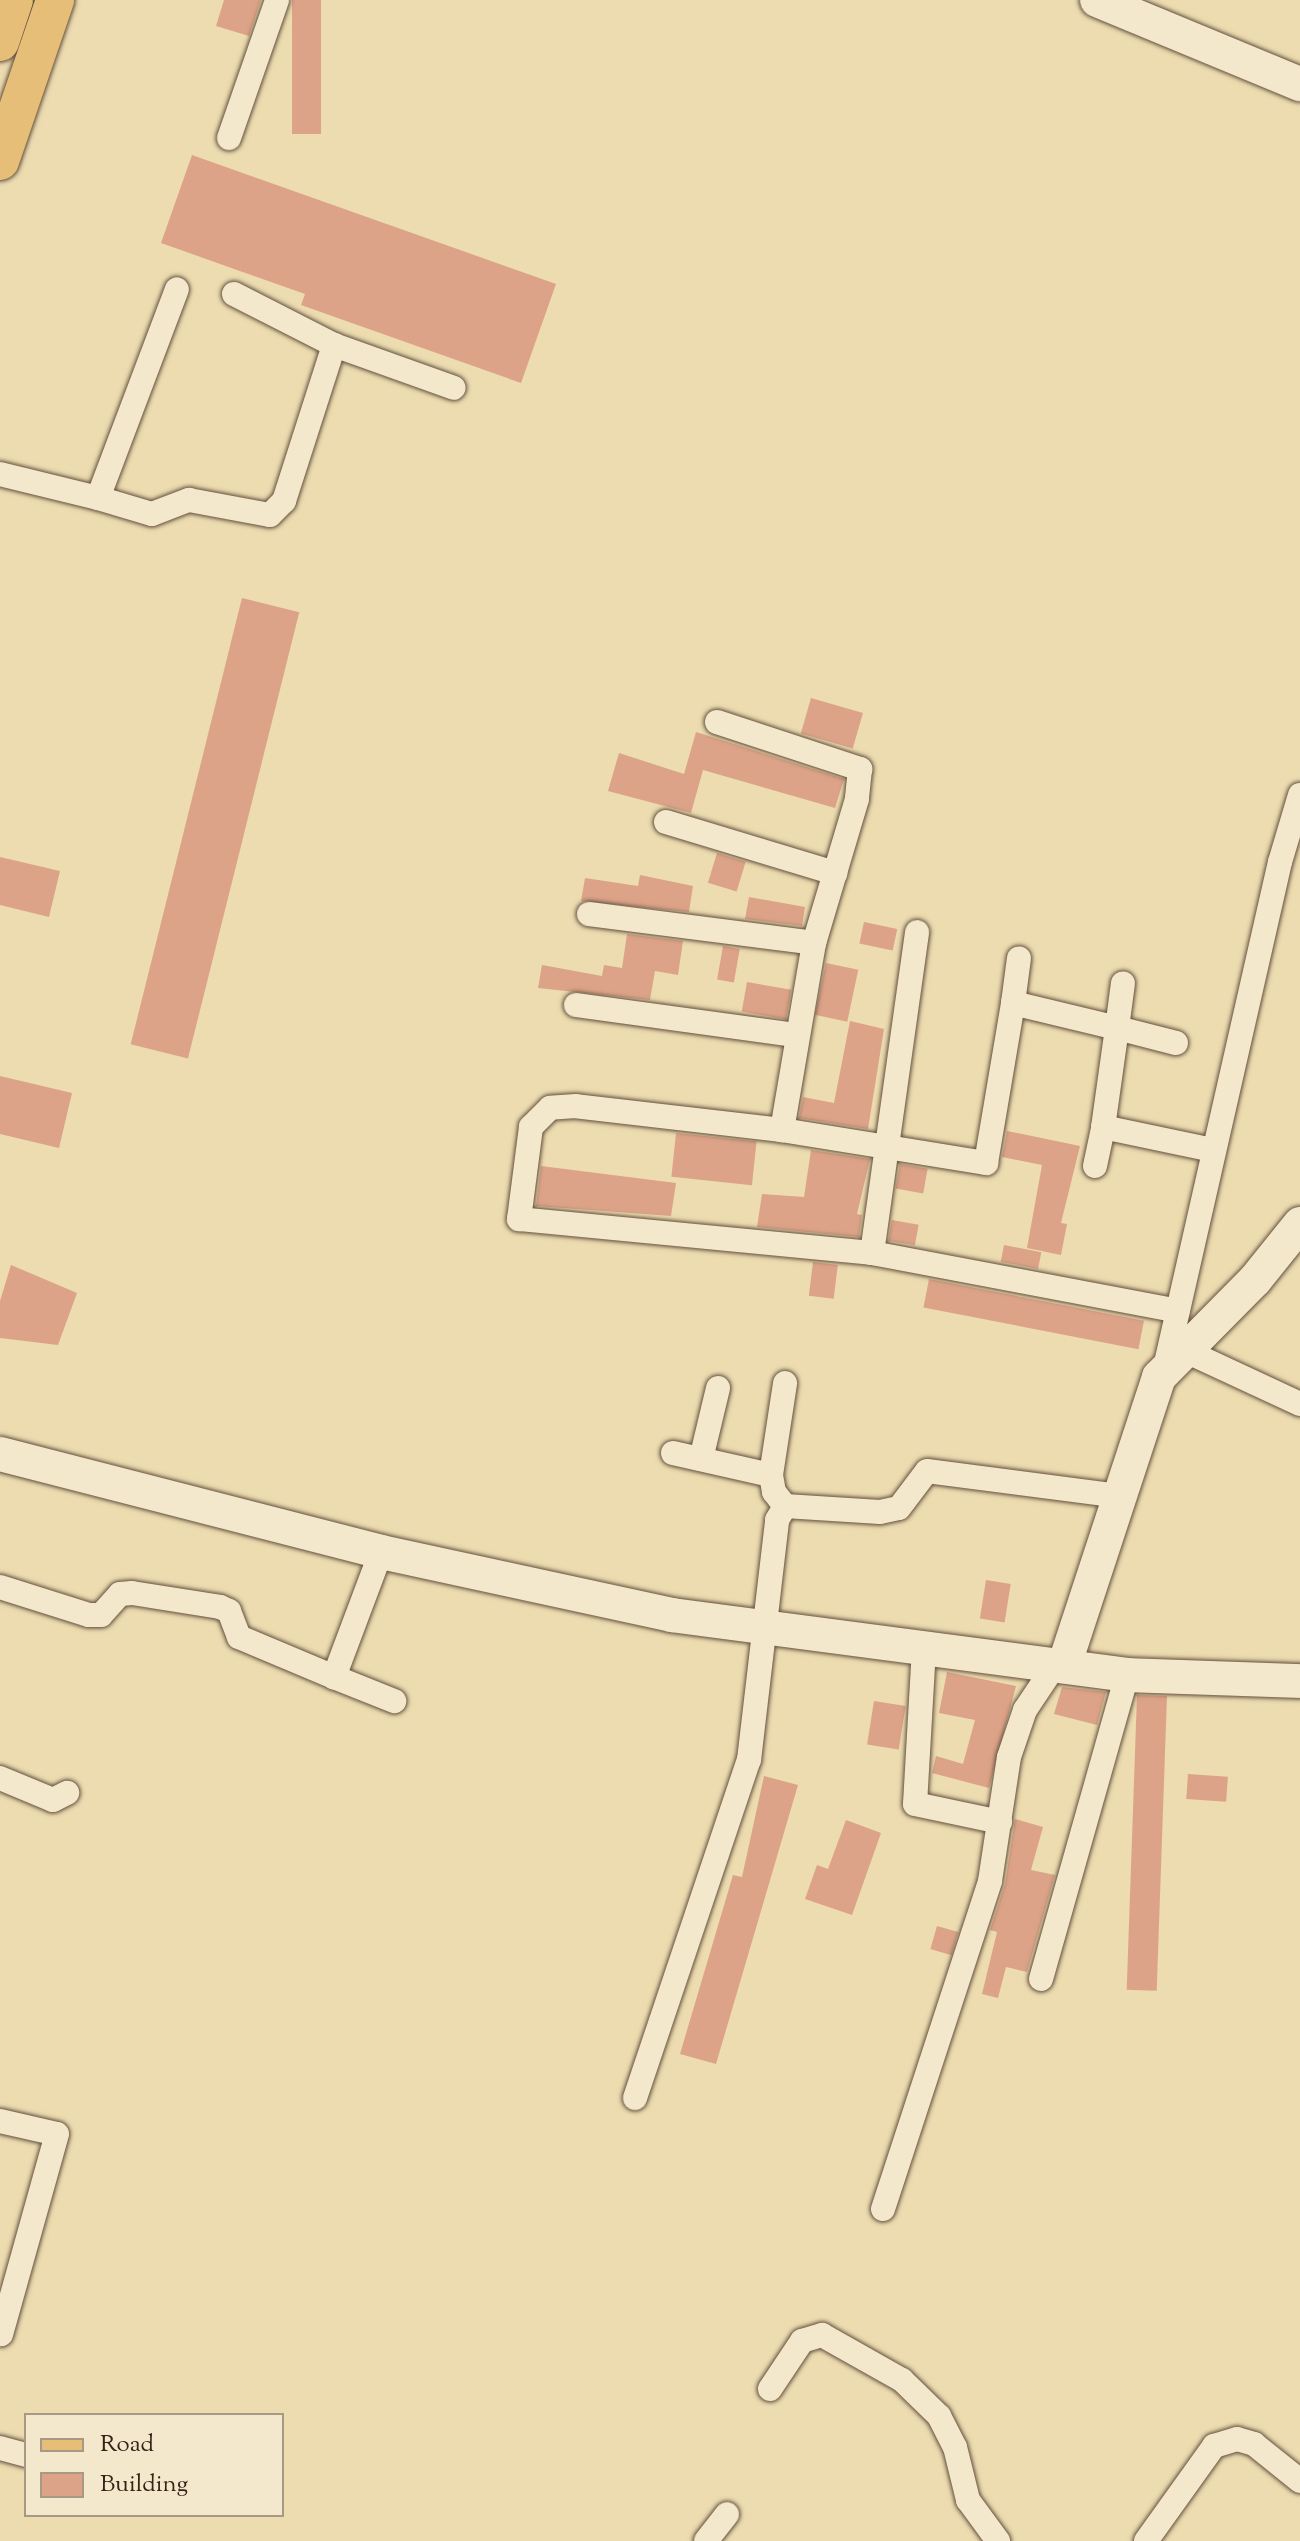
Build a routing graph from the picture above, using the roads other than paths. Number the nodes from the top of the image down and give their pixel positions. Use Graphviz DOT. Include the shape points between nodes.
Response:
graph roads {
  1 [pos="14,0"];
  2 [pos="55,0"];
  3 [pos="277,0"];
  4 [pos="1097,0"];
  5 [pos="0,42"];
  6 [pos="1300,84"];
  7 [pos="229,138"];
  8 [pos="0,161"];
  9 [pos="177,289"];
  10 [pos="234,294"];
  11 [pos="334,345"];
  12 [pos="454,388"];
  13 [pos="0,474"];
  14 [pos="98,498"];
  15 [pos="717,722"];
  16 [pos="1300,795"];
  17 [pos="666,822"];
  18 [pos="835,873"];
  19 [pos="589,914"];
  20 [pos="917,932"];
  21 [pos="814,943"];
  22 [pos="1019,958"];
  23 [pos="1123,983"];
  24 [pos="1013,1003"];
  25 [pos="576,1005"];
  26 [pos="1117,1028"];
  27 [pos="796,1035"];
  28 [pos="1176,1043"];
  29 [pos="1103,1127"];
  30 [pos="782,1130"];
  31 [pos="887,1146"];
  32 [pos="1213,1150"];
  33 [pos="1095,1166"];
  34 [pos="1300,1224"];
  35 [pos="872,1253"];
  36 [pos="1178,1311"];
  37 [pos="1175,1362"];
  38 [pos="785,1383"];
  39 [pos="718,1388"];
  40 [pos="1300,1404"];
  41 [pos="673,1453"];
  42 [pos="0,1454"];
  43 [pos="701,1459"];
  44 [pos="771,1475"];
  45 [pos="1120,1496"];
  46 [pos="785,1506"];
  47 [pos="381,1552"];
  48 [pos="0,1587"];
  49 [pos="765,1627"];
  50 [pos="924,1648"];
  51 [pos="1059,1666"];
  52 [pos="1127,1675"];
  53 [pos="334,1677"];
  54 [pos="1300,1681"];
  55 [pos="394,1701"];
  56 [pos="0,1778"];
  57 [pos="67,1793"];
  58 [pos="1000,1822"];
  59 [pos="1041,1979"];
  60 [pos="635,2098"];
  61 [pos="0,2121"];
  62 [pos="883,2209"];
  63 [pos="1,2334"];
  64 [pos="770,2389"];
  65 [pos="0,2448"];
  66 [pos="24,2454"];
  67 [pos="1300,2481"];
  68 [pos="727,2514"];
  69 [pos="706,2541"];
  70 [pos="998,2541"];
  71 [pos="1146,2541"];
  1 -- 5 [label="main road"];
  2 -- 8 [label="main road"];
  3 -- 7 [label="street"];
  4 -- 6 [label="main road"];
  9 -- 14 [label="street"];
  10 -- 11 [label="street"];
  11 -- 12 [label="street"];
  11 -- 14 [label="street" via="284,501 270,515 189,500 152,514"];
  13 -- 14 [label="street"];
  15 -- 18 [label="street" via="860,769 857,799"];
  16 -- 32 [label="street"];
  17 -- 18 [label="street"];
  18 -- 21 [label="street"];
  19 -- 21 [label="street"];
  20 -- 31 [label="street"];
  21 -- 27 [label="street"];
  22 -- 24 [label="street"];
  23 -- 26 [label="street"];
  24 -- 26 [label="street"];
  24 -- 31 [label="street" via="986,1163"];
  25 -- 27 [label="street"];
  26 -- 28 [label="street"];
  26 -- 29 [label="street"];
  27 -- 30 [label="street"];
  29 -- 32 [label="street"];
  29 -- 33 [label="street"];
  30 -- 31 [label="street"];
  30 -- 35 [label="street" via="576,1106 550,1108 531,1127 519,1219"];
  31 -- 35 [label="street"];
  32 -- 36 [label="street"];
  34 -- 37 [label="main road"];
  35 -- 36 [label="street"];
  36 -- 37 [label="street"];
  37 -- 40 [label="street"];
  37 -- 45 [label="main road"];
  38 -- 44 [label="street"];
  39 -- 43 [label="street"];
  41 -- 43 [label="street"];
  42 -- 47 [label="main road"];
  43 -- 44 [label="street"];
  44 -- 46 [label="street" via="774,1492"];
  45 -- 46 [label="street" via="927,1471 899,1508 880,1512"];
  45 -- 51 [label="main road"];
  46 -- 49 [label="street" via="777,1520"];
  47 -- 49 [label="main road" via="672,1615"];
  47 -- 53 [label="street"];
  48 -- 53 [label="street" via="89,1615 101,1615 120,1594 132,1593 220,1607 229,1611 239,1637"];
  49 -- 50 [label="main road"];
  49 -- 60 [label="street" via="749,1760"];
  50 -- 51 [label="main road"];
  50 -- 58 [label="street" via="915,1804"];
  51 -- 52 [label="main road"];
  51 -- 58 [label="street" via="1025,1710 1009,1757"];
  52 -- 54 [label="main road"];
  52 -- 59 [label="street"];
  53 -- 55 [label="street"];
  56 -- 57 [label="street" via="53,1800"];
  58 -- 62 [label="street" via="990,1881"];
  61 -- 63 [label="street" via="57,2134"];
  64 -- 70 [label="street" via="802,2341 822,2335 902,2380 939,2416 955,2447 968,2500"];
  65 -- 66 [label="street"];
  67 -- 71 [label="street" via="1254,2444 1237,2439 1214,2446"];
  68 -- 69 [label="street"];
}
